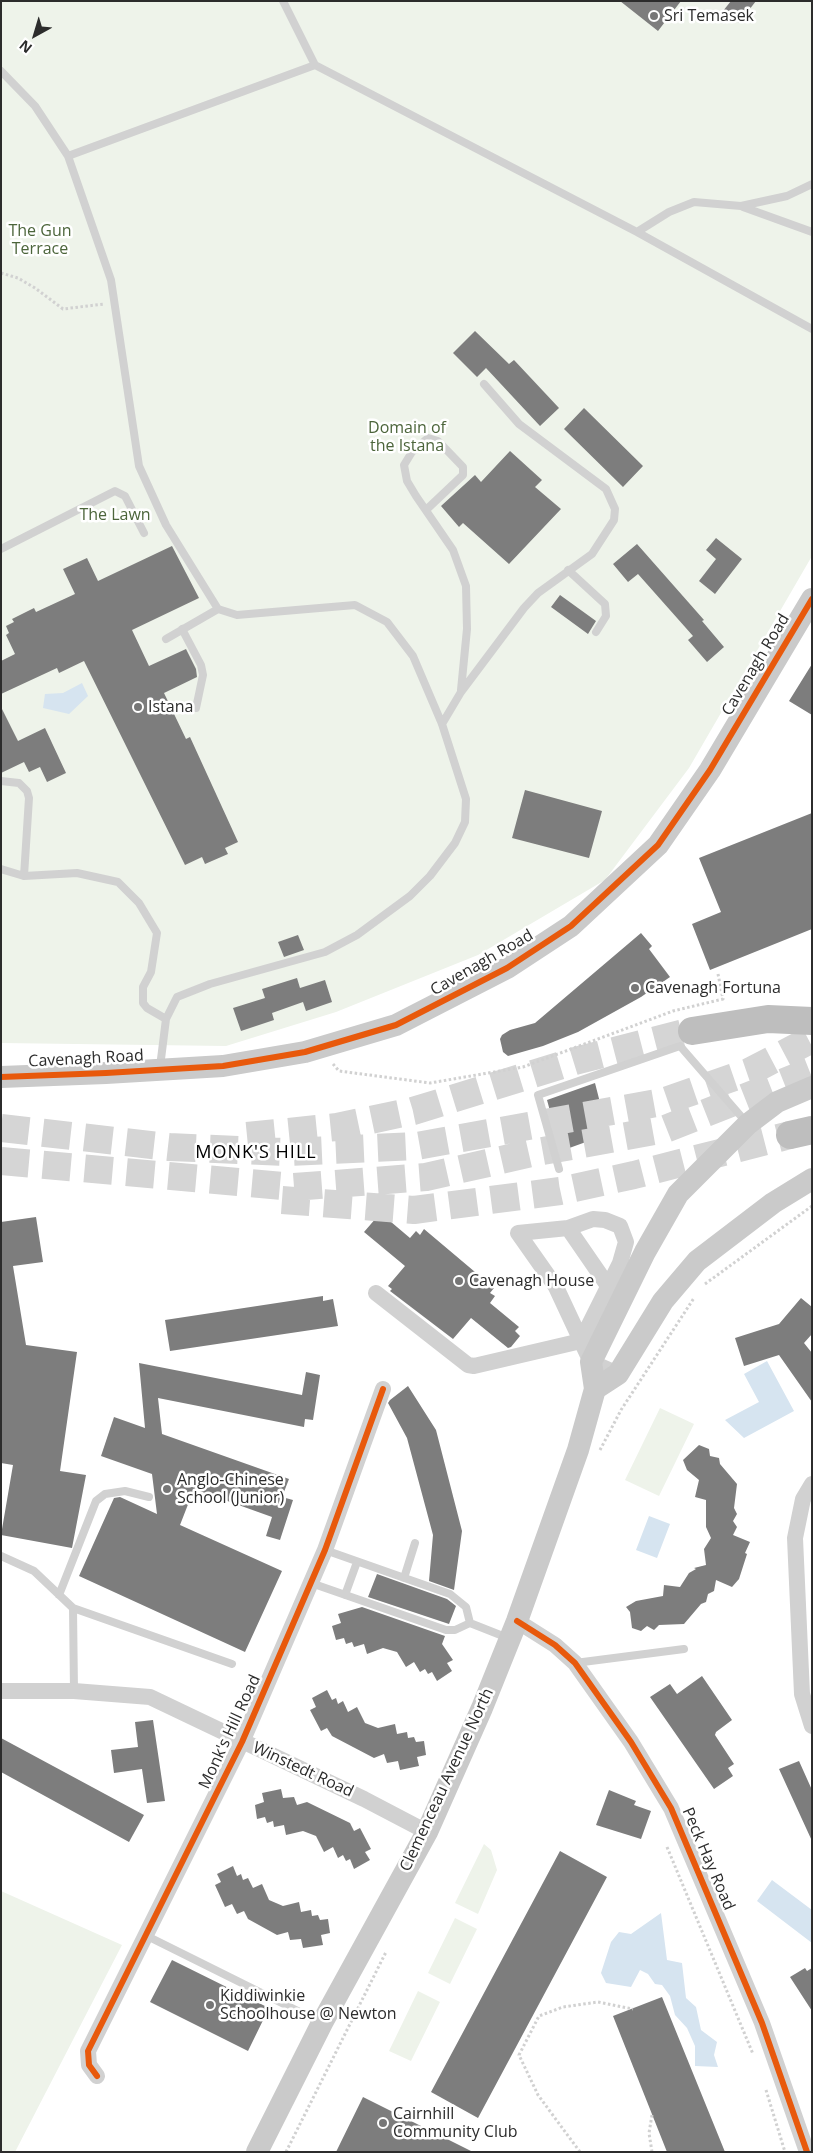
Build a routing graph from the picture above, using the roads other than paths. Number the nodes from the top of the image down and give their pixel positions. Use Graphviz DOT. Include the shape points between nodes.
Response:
graph roads {
  1 [pos="283,1"];
  2 [pos="315,65"];
  3 [pos="1,71"];
  4 [pos="68,156"];
  5 [pos="812,184"];
  6 [pos="742,206"];
  7 [pos="637,232"];
  8 [pos="812,232"];
  9 [pos="812,329"];
  10 [pos="484,384"];
  11 [pos="426,510"];
  12 [pos="144,533"];
  13 [pos="1,550"];
  14 [pos="568,570"];
  15 [pos="812,599"];
  16 [pos="218,609"];
  17 [pos="182,629"];
  18 [pos="596,632"];
  19 [pos="166,639"];
  20 [pos="461,692"];
  21 [pos="196,708"];
  22 [pos="442,724"];
  23 [pos="1,781"];
  24 [pos="1,869"];
  25 [pos="24,876"];
  26 [pos="166,1019"];
  27 [pos="812,1021"];
  28 [pos="692,1031"];
  29 [pos="160,1069"];
  30 [pos="1,1076"];
  31 [pos="812,1087"];
  32 [pos="748,1124"];
  33 [pos="559,1168"];
  34 [pos="812,1179"];
  35 [pos="568,1228"];
  36 [pos="608,1286"];
  37 [pos="376,1294"];
  38 [pos="581,1341"];
  39 [pos="591,1362"];
  40 [pos="618,1374"];
  41 [pos="383,1389"];
  42 [pos="595,1389"];
  43 [pos="812,1484"];
  44 [pos="149,1497"];
  45 [pos="415,1543"];
  46 [pos="325,1550"];
  47 [pos="1,1556"];
  48 [pos="357,1562"];
  49 [pos="404,1578"];
  50 [pos="311,1583"];
  51 [pos="59,1595"];
  52 [pos="345,1595"];
  53 [pos="73,1608"];
  54 [pos="470,1623"];
  55 [pos="513,1630"];
  56 [pos="684,1648"];
  57 [pos="575,1663"];
  58 [pos="232,1664"];
  59 [pos="1,1691"];
  60 [pos="74,1691"];
  61 [pos="812,1726"];
  62 [pos="242,1742"];
  63 [pos="427,1832"];
  64 [pos="144,1935"];
  65 [pos="322,2023"];
  66 [pos="97,2076"];
  67 [pos="256,2152"];
  68 [pos="807,2152"];
  1 -- 2 [label="lane"];
  2 -- 4 [label="lane"];
  2 -- 7 [label="lane"];
  3 -- 4 [label="lane" via="35,106"];
  4 -- 16 [label="lane" via="111,280 139,466 166,525"];
  5 -- 6 [label="lane" via="787,196"];
  6 -- 7 [label="lane" via="694,202 669,212"];
  6 -- 8 [label="lane"];
  7 -- 9 [label="lane"];
  10 -- 14 [label="lane" via="519,424 606,489 612,498 614,520 609,530 592,554"];
  11 -- 11 [label="lane" via="463,474 463,468 438,441 428,438 412,452 404,465 407,481"];
  11 -- 20 [label="lane" via="452,550 466,586 468,628"];
  12 -- 13 [label="lane" via="125,496 116,491"];
  14 -- 18 [label="lane" via="605,604 606,616"];
  14 -- 20 [label="lane" via="524,608"];
  15 -- 29 [label="main road, Cavenagh Road" via="710,770 658,845 571,926 507,968 396,1024 305,1052 223,1066"];
  16 -- 17 [label="lane"];
  16 -- 22 [label="lane" via="237,616 355,605 387,622 413,656"];
  17 -- 19 [label="lane"];
  17 -- 21 [label="lane" via="203,675"];
  20 -- 22 [label="lane"];
  22 -- 26 [label="lane" via="466,799 465,822 455,843 430,876 410,896 357,935 325,952 210,984 177,998"];
  23 -- 25 [label="lane" via="19,783 29,798"];
  24 -- 25 [label="lane"];
  25 -- 26 [label="lane" via="77,873 93,876 118,882 139,903 157,933 151,972 143,987 143,1003"];
  26 -- 29 [label="lane"];
  27 -- 28 [label="highway" via="768,1019"];
  29 -- 30 [label="main road, Cavenagh Road" via="106,1074"];
  31 -- 32 [label="main road" via="778,1102"];
  32 -- 33 [label="lane" via="680,1046 538,1094"];
  32 -- 39 [label="main road" via="678,1194 645,1252"];
  34 -- 40 [label="main road" via="765,1209 697,1261 664,1301"];
  35 -- 36 [label="street"];
  35 -- 36 [label="street" via="593,1219 620,1226 626,1242"];
  35 -- 38 [label="street" via="518,1234 556,1287"];
  36 -- 38 [label="street"];
  37 -- 38 [label="street" via="468,1365"];
  38 -- 39 [label="street"];
  39 -- 40 [label="street"];
  39 -- 42 [label="main road, Clemenceau Avenue North"];
  40 -- 42 [label="main road"];
  41 -- 46 [label="street, Monk's Hill Road"];
  42 -- 55 [label="main road, Clemenceau Avenue North" via="578,1450"];
  43 -- 61 [label="street" via="803,1499 794,1538 802,1694"];
  44 -- 51 [label="lane" via="125,1491 105,1494 96,1500"];
  45 -- 49 [label="lane"];
  46 -- 48 [label="lane"];
  46 -- 50 [label="street, Monk's Hill Road"];
  47 -- 51 [label="lane" via="34,1571"];
  48 -- 49 [label="lane"];
  48 -- 52 [label="lane"];
  49 -- 54 [label="lane" via="456,1598 466,1607"];
  50 -- 52 [label="lane"];
  50 -- 62 [label="street, Monk's Hill Road"];
  51 -- 53 [label="lane"];
  52 -- 54 [label="lane" via="446,1630 455,1630"];
  53 -- 58 [label="lane"];
  53 -- 60 [label="lane"];
  54 -- 55 [label="lane"];
  55 -- 57 [label="street, Peck Hay Road" via="555,1645"];
  55 -- 63 [label="main road, Clemenceau Avenue North"];
  56 -- 57 [label="lane"];
  57 -- 68 [label="street, Peck Hay Road" via="631,1742 672,1808 762,2023"];
  59 -- 60 [label="street, Winstedt Road"];
  60 -- 62 [label="street, Winstedt Road" via="150,1697"];
  62 -- 63 [label="street, Winstedt Road"];
  62 -- 64 [label="street, Monk's Hill Road"];
  63 -- 65 [label="main road, Clemenceau Avenue North"];
  64 -- 65 [label="lane"];
  64 -- 66 [label="street, Monk's Hill Road" via="88,2051 89,2065"];
  65 -- 67 [label="main road, Clemenceau Avenue North"];
}
